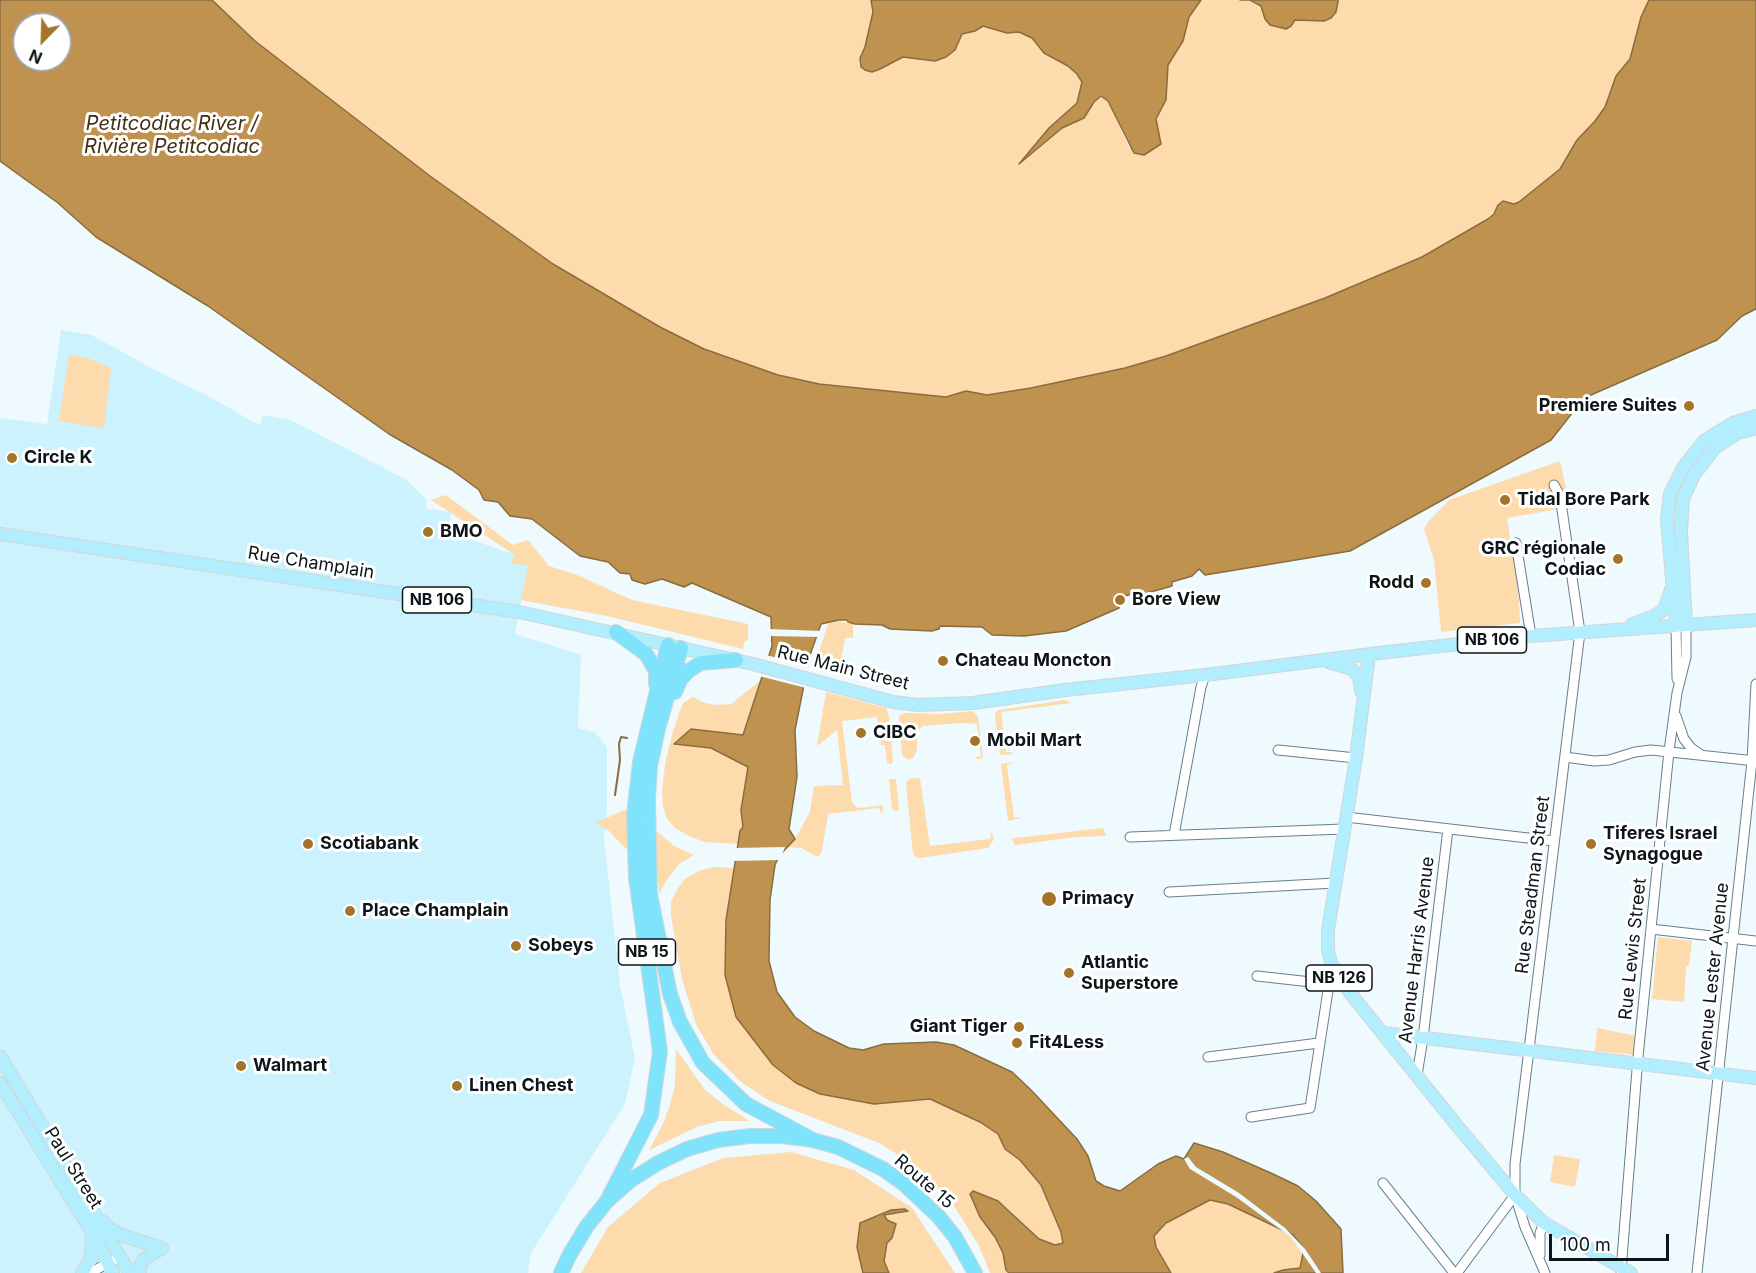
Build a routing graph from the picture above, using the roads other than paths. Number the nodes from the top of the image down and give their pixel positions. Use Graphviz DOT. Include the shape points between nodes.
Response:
graph roads {
  1 [pos="1756,416"];
  2 [pos="1756,428"];
  3 [pos="1756,437"];
  4 [pos="1729,438"];
  5 [pos="1554,484"];
  6 [pos="0,534"];
  7 [pos="1515,543"];
  8 [pos="1673,579"];
  9 [pos="1756,620"];
  10 [pos="1681,626"];
  11 [pos="1617,630"];
  12 [pos="1580,632"];
  13 [pos="616,633"];
  14 [pos="1530,636"];
  15 [pos="675,646"];
  16 [pos="1369,655"];
  17 [pos="736,660"];
  18 [pos="1323,661"];
  19 [pos="1205,675"];
  20 [pos="1756,684"];
  21 [pos="656,694"];
  22 [pos="1363,704"];
  23 [pos="1675,711"];
  24 [pos="658,729"];
  25 [pos="1278,750"];
  26 [pos="1669,751"];
  27 [pos="1701,755"];
  28 [pos="1564,757"];
  29 [pos="1356,758"];
  30 [pos="1754,761"];
  31 [pos="1345,823"];
  32 [pos="1448,829"];
  33 [pos="1174,835"];
  34 [pos="1130,837"];
  35 [pos="1554,841"];
  36 [pos="1335,883"];
  37 [pos="1169,892"];
  38 [pos="1652,929"];
  39 [pos="1733,939"];
  40 [pos="1756,941"];
  41 [pos="1257,976"];
  42 [pos="1333,981"];
  43 [pos="1384,1034"];
  44 [pos="1423,1038"];
  45 [pos="1319,1044"];
  46 [pos="1530,1052"];
  47 [pos="0,1056"];
  48 [pos="1208,1057"];
  49 [pos="1637,1065"];
  50 [pos="1417,1075"];
  51 [pos="1719,1075"];
  52 [pos="1756,1078"];
  53 [pos="0,1083"];
  54 [pos="1251,1117"];
  55 [pos="813,1140"];
  56 [pos="1383,1183"];
  57 [pos="1515,1195"];
  58 [pos="608,1201"];
  59 [pos="97,1217"];
  60 [pos="1544,1223"];
  61 [pos="93,1234"];
  62 [pos="121,1256"];
  63 [pos="1540,1258"];
  64 [pos="110,1268"];
  65 [pos="1624,1271"];
  66 [pos="82,1273"];
  67 [pos="90,1273"];
  68 [pos="130,1273"];
  69 [pos="140,1273"];
  70 [pos="561,1273"];
  71 [pos="975,1273"];
  72 [pos="1456,1273"];
  73 [pos="1545,1273"];
  74 [pos="1696,1273"];
  1 -- 8 [label="main road" via="1733,423 1704,441 1684,466 1670,494 1667,519"];
  2 -- 4 [label="main road"];
  3 -- 4 [label="main road"];
  4 -- 10 [label="main road" via="1715,448 1694,475 1683,499"];
  5 -- 12 [label="street, Rue Steadman Street" via="1560,496"];
  6 -- 13 [label="main road, Rue Champlain / NB 106" via="519,612"];
  7 -- 14 [label="street"];
  8 -- 10 [label="main road"];
  8 -- 11 [label="main road" via="1664,610"];
  9 -- 10 [label="main road, NB 106"];
  10 -- 11 [label="main road, NB 106"];
  10 -- 23 [label="street, Rue Lewis Street" via="1686,657"];
  11 -- 12 [label="main road, NB 106"];
  12 -- 14 [label="main road, NB 106"];
  12 -- 28 [label="street, Rue Steadman Street"];
  13 -- 15 [label="main road, NB 106"];
  13 -- 21 [label="highway" via="646,654 656,671"];
  14 -- 16 [label="main road, NB 106"];
  15 -- 17 [label="main road, Rue Main Street / NB 106"];
  15 -- 21 [label="highway, NB 15"];
  15 -- 24 [label="highway, NB 15"];
  16 -- 18 [label="main road, Rue Main Street / NB 106"];
  16 -- 22 [label="main road, NB 126"];
  17 -- 19 [label="main road, Rue Main Street / NB 106" via="893,702 918,705 974,703"];
  17 -- 24 [label="highway" via="700,663 688,671"];
  18 -- 19 [label="main road, Rue Main Street / NB 106"];
  18 -- 22 [label="main road" via="1352,669 1359,677"];
  19 -- 33 [label="street"];
  20 -- 30 [label="street, Avenue Lester Avenue"];
  21 -- 58 [label="highway, NB 15" via="640,762 634,815 636,878 660,1051 651,1115"];
  22 -- 29 [label="main road, NB 126"];
  23 -- 26 [label="street, Rue Lewis Street"];
  23 -- 27 [label="street" via="1684,739"];
  24 -- 55 [label="highway, NB 15" via="648,801 651,894 670,994 680,1022 703,1063 746,1104"];
  25 -- 29 [label="street"];
  26 -- 27 [label="street"];
  26 -- 28 [label="street" via="1635,752 1594,761"];
  26 -- 38 [label="street, Rue Lewis Street"];
  27 -- 30 [label="street"];
  28 -- 35 [label="street, Rue Steadman Street"];
  29 -- 31 [label="main road, NB 126"];
  30 -- 39 [label="street, Avenue Lester Avenue"];
  31 -- 32 [label="street"];
  31 -- 33 [label="street"];
  31 -- 36 [label="main road, NB 126"];
  32 -- 35 [label="street"];
  32 -- 44 [label="street, Avenue Harris Avenue"];
  33 -- 34 [label="street"];
  35 -- 46 [label="street, Rue Steadman Street"];
  36 -- 37 [label="street"];
  36 -- 42 [label="main road, NB 126" via="1328,930"];
  38 -- 39 [label="street"];
  38 -- 49 [label="street, Rue Lewis Street"];
  39 -- 40 [label="street"];
  39 -- 51 [label="street, Avenue Lester Avenue"];
  41 -- 42 [label="street"];
  42 -- 43 [label="main road, NB 126"];
  42 -- 45 [label="street"];
  43 -- 44 [label="main road"];
  43 -- 50 [label="main road, NB 126"];
  44 -- 46 [label="main road"];
  44 -- 50 [label="street, Avenue Harris Avenue"];
  45 -- 48 [label="street"];
  45 -- 54 [label="street" via="1310,1108"];
  46 -- 49 [label="main road"];
  46 -- 57 [label="street, Rue Steadman Street" via="1515,1164"];
  47 -- 59 [label="main road, Paul Street"];
  49 -- 51 [label="main road"];
  49 -- 65 [label="street, Rue Lewis Street"];
  50 -- 57 [label="main road, NB 126"];
  51 -- 52 [label="main road"];
  51 -- 74 [label="street, Avenue Lester Avenue"];
  53 -- 61 [label="main road, Paul Street"];
  55 -- 58 [label="highway, Route 15 / NB 15" via="750,1136 687,1149 632,1180"];
  55 -- 71 [label="highway, Route 15 / NB 15" via="861,1157 904,1184 939,1217"];
  56 -- 72 [label="street"];
  57 -- 60 [label="main road, NB 126"];
  57 -- 63 [label="street, Rue Steadman Street"];
  57 -- 72 [label="street"];
  58 -- 70 [label="highway, Route 15 / NB 15" via="587,1226"];
  59 -- 62 [label="main road, Paul Street"];
  59 -- 69 [label="main road" via="124,1236 162,1248 144,1259"];
  60 -- 63 [label="street"];
  60 -- 65 [label="main road, NB 126"];
  61 -- 64 [label="main road, Paul Street"];
  61 -- 66 [label="main road" via="91,1258"];
  62 -- 64 [label="street"];
  62 -- 68 [label="main road, Paul Street"];
  63 -- 73 [label="street"];
  64 -- 67 [label="street"];
}
